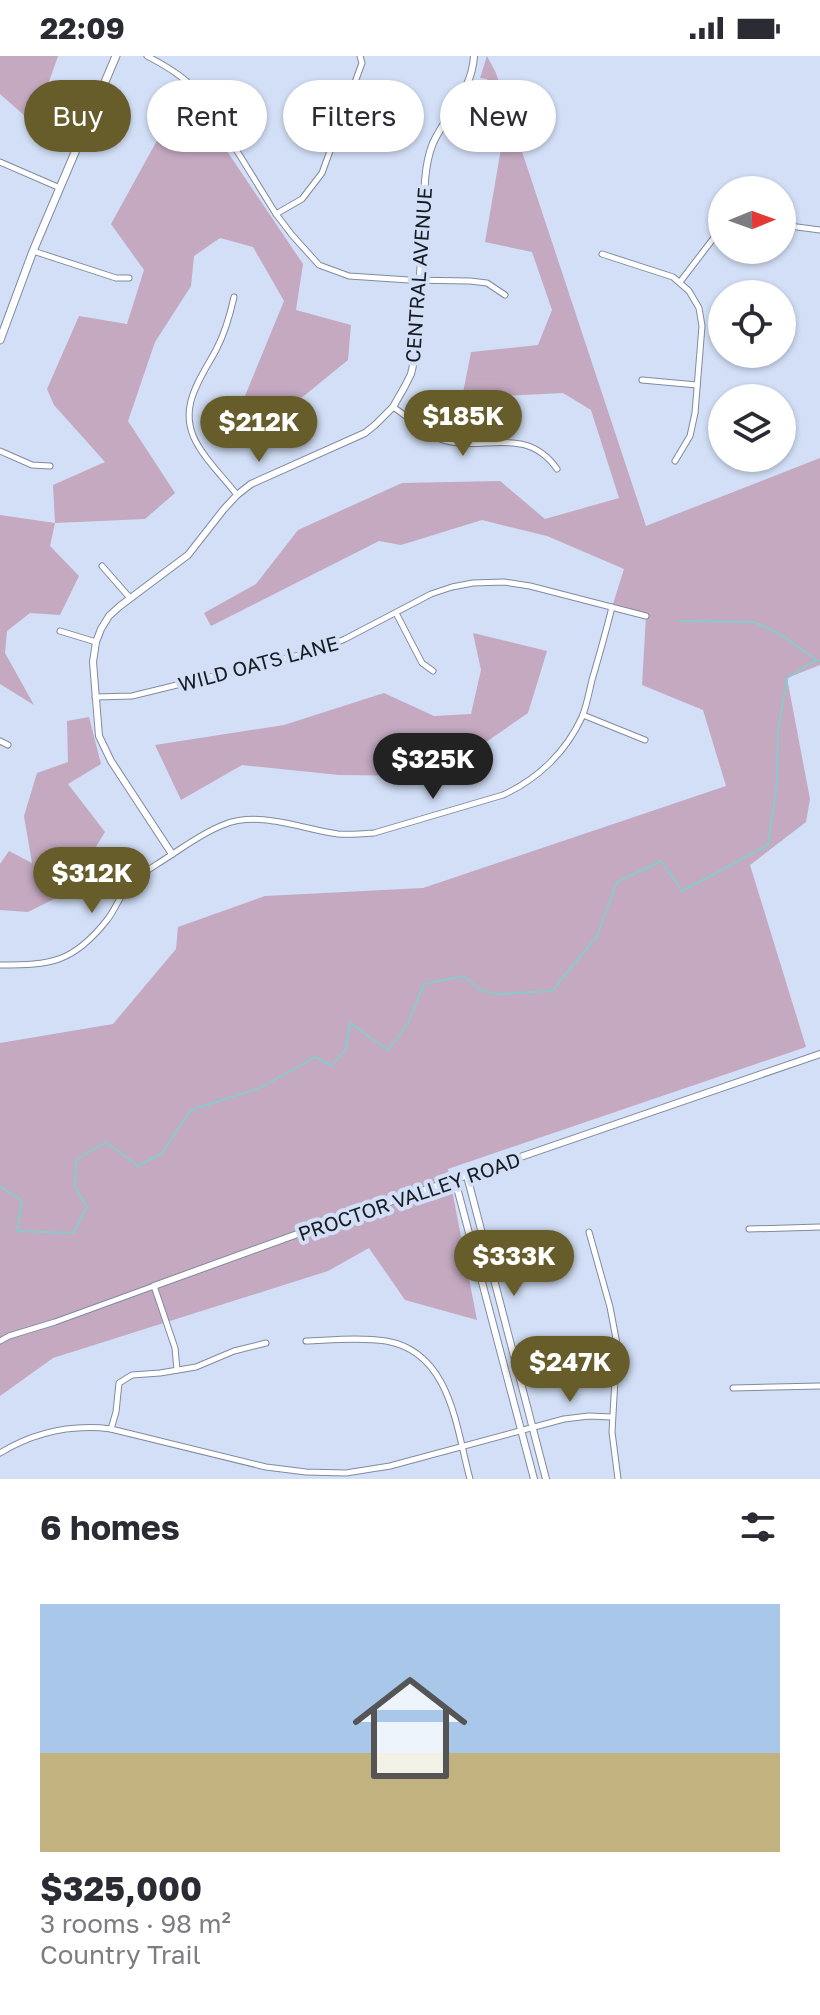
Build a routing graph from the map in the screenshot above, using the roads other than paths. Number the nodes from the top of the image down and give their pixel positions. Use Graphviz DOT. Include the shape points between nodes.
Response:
graph roads {
  1 [pos="116,56"];
  2 [pos="147,56"];
  3 [pos="360,56"];
  4 [pos="474,56"];
  5 [pos="0,162"];
  6 [pos="60,188"];
  7 [pos="276,214"];
  8 [pos="796,227"];
  9 [pos="820,230"];
  10 [pos="708,245"];
  11 [pos="33,251"];
  12 [pos="602,254"];
  13 [pos="129,278"];
  14 [pos="421,279"];
  15 [pos="680,282"];
  16 [pos="505,295"];
  17 [pos="234,297"];
  18 [pos="0,340"];
  19 [pos="642,380"];
  20 [pos="697,385"];
  21 [pos="393,407"];
  22 [pos="0,451"];
  23 [pos="675,461"];
  24 [pos="50,466"];
  25 [pos="557,469"];
  26 [pos="237,495"];
  27 [pos="102,566"];
  28 [pos="130,598"];
  29 [pos="612,607"];
  30 [pos="396,613"];
  31 [pos="646,616"];
  32 [pos="60,631"];
  33 [pos="96,642"];
  34 [pos="433,671"];
  35 [pos="94,697"];
  36 [pos="583,715"];
  37 [pos="645,740"];
  38 [pos="0,741"];
  39 [pos="8,745"];
  40 [pos="172,854"];
  41 [pos="0,965"];
  42 [pos="820,1054"];
  43 [pos="467,1176"];
  44 [pos="455,1180"];
  45 [pos="820,1227"];
  46 [pos="749,1229"];
  47 [pos="589,1232"];
  48 [pos="154,1286"];
  49 [pos="0,1341"];
  50 [pos="306,1341"];
  51 [pos="266,1343"];
  52 [pos="177,1370"];
  53 [pos="820,1386"];
  54 [pos="733,1388"];
  55 [pos="612,1417"];
  56 [pos="533,1427"];
  57 [pos="111,1429"];
  58 [pos="520,1431"];
  59 [pos="461,1446"];
  60 [pos="0,1453"];
  61 [pos="346,1476"];
  62 [pos="470,1479"];
  63 [pos="534,1479"];
  64 [pos="546,1479"];
  65 [pos="618,1479"];
  1 -- 6 [label="main road"];
  2 -- 7 [label="street" via="196,88"];
  3 -- 7 [label="street" via="362,63 322,173 302,199"];
  4 -- 14 [label="street, CENTRAL AVENUE" via="468,86 428,160"];
  5 -- 6 [label="street"];
  6 -- 11 [label="main road"];
  7 -- 14 [label="street" via="319,265 349,276"];
  8 -- 9 [label="street"];
  10 -- 15 [label="street"];
  11 -- 13 [label="street"];
  11 -- 18 [label="main road"];
  12 -- 15 [label="street"];
  14 -- 16 [label="street" via="487,283"];
  14 -- 21 [label="street, CENTRAL AVENUE" via="415,361"];
  15 -- 20 [label="street" via="693,296 702,320"];
  17 -- 26 [label="street" via="217,349 194,389 190,417 198,447"];
  19 -- 20 [label="street"];
  20 -- 23 [label="street" via="690,436"];
  21 -- 25 [label="street" via="438,438 531,447"];
  21 -- 26 [label="street, CENTRAL AVENUE" via="365,433"];
  22 -- 24 [label="street" via="32,465"];
  26 -- 28 [label="street, CENTRAL AVENUE" via="188,555"];
  27 -- 28 [label="street"];
  28 -- 33 [label="street, CENTRAL AVENUE" via="109,616"];
  29 -- 30 [label="street, WILD OATS LANE" via="530,586 484,582 441,590"];
  29 -- 31 [label="street, WILD OATS LANE"];
  29 -- 36 [label="street"];
  30 -- 34 [label="street" via="422,663"];
  30 -- 35 [label="street, WILD OATS LANE" via="311,652 132,696"];
  32 -- 33 [label="street"];
  33 -- 35 [label="street, CENTRAL AVENUE"];
  35 -- 40 [label="street, CENTRAL AVENUE" via="104,748"];
  36 -- 37 [label="street"];
  36 -- 40 [label="street" via="552,761 503,795 355,835 277,821 234,821"];
  38 -- 39 [label="street"];
  40 -- 41 [label="street" via="127,886 108,919 69,956"];
  42 -- 43 [label="street, PROCTOR VALLEY ROAD"];
  43 -- 44 [label="street, PROCTOR VALLEY ROAD"];
  43 -- 56 [label="street"];
  44 -- 48 [label="street, PROCTOR VALLEY ROAD"];
  44 -- 58 [label="street"];
  45 -- 46 [label="street"];
  47 -- 55 [label="street" via="617,1344"];
  48 -- 49 [label="street, PROCTOR VALLEY ROAD"];
  48 -- 52 [label="street"];
  50 -- 59 [label="street" via="386,1341 419,1356 445,1388"];
  51 -- 52 [label="street"];
  52 -- 57 [label="street" via="132,1375 119,1383"];
  53 -- 54 [label="street"];
  55 -- 56 [label="street" via="564,1419"];
  55 -- 65 [label="street"];
  56 -- 58 [label="street"];
  56 -- 64 [label="street"];
  57 -- 60 [label="street" via="59,1429"];
  57 -- 61 [label="street" via="266,1467"];
  58 -- 59 [label="street"];
  58 -- 63 [label="street"];
  59 -- 61 [label="street"];
  59 -- 62 [label="street"];
}
